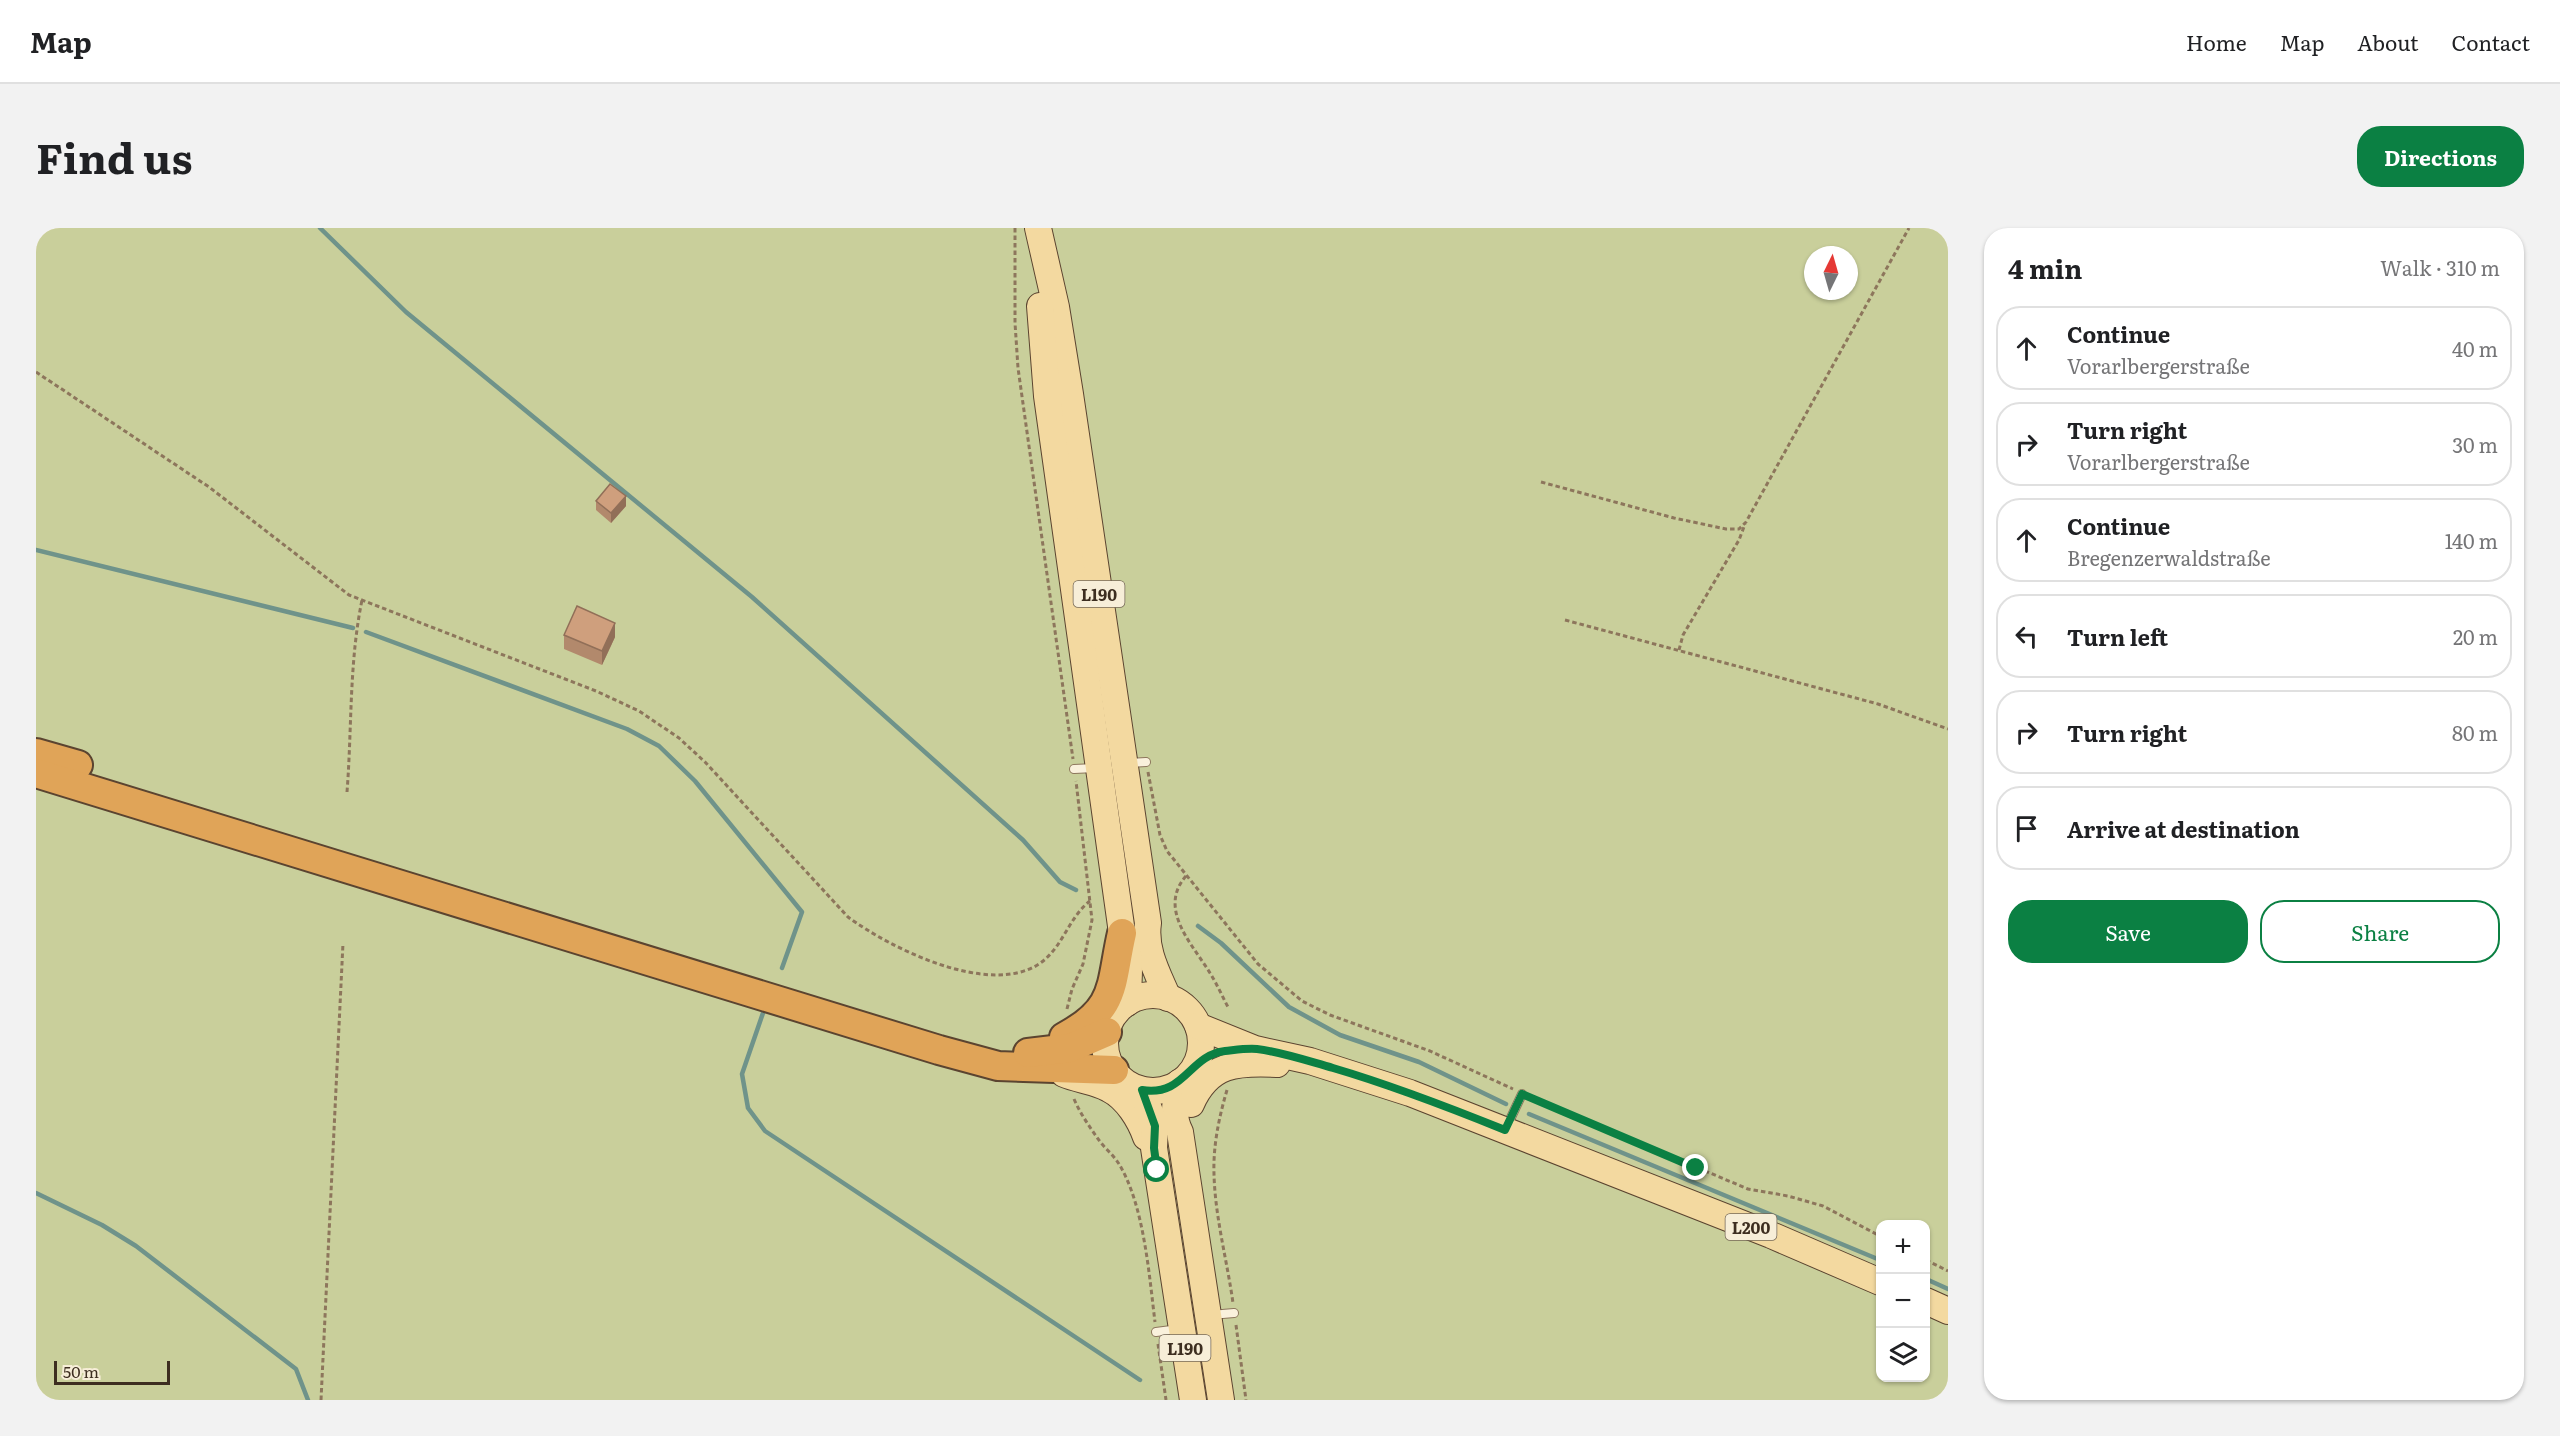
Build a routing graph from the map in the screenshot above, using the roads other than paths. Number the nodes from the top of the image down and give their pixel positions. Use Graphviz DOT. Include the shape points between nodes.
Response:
graph roads {
  1 [pos="1031,230"];
  2 [pos="36,753"];
  3 [pos="1087,768"];
  4 [pos="36,773"];
  5 [pos="1135,834"];
  6 [pos="1148,923"];
  7 [pos="1122,933"];
  8 [pos="1168,998"];
  9 [pos="1127,1003"];
  10 [pos="1198,1026"];
  11 [pos="1107,1032"];
  12 [pos="1256,1049"];
  13 [pos="1022,1053"];
  14 [pos="1310,1061"];
  15 [pos="1055,1070"];
  16 [pos="1114,1070"];
  17 [pos="1188,1074"];
  18 [pos="1142,1090"];
  19 [pos="1522,1094"];
  20 [pos="1505,1130"];
  21 [pos="1180,1132"];
  22 [pos="1154,1148"];
  23 [pos="1876,1280"];
  24 [pos="1930,1303"];
  25 [pos="1948,1311"];
  26 [pos="1192,1312"];
  27 [pos="1234,1313"];
  28 [pos="1156,1332"];
  29 [pos="1193,1400"];
  30 [pos="1221,1400"];
  1 -- 3 [label="main road, L190"];
  1 -- 5 [label="main road, L190" via="1056,307 1135,763"];
  2 -- 13 [label="highway" via="842,1006 959,1040"];
  3 -- 5 [label="main road, L190" via="1109,771 1119,817"];
  3 -- 7 [label="main road, L190"];
  4 -- 15 [label="highway" via="939,1050 998,1066"];
  5 -- 6 [label="main road, L190"];
  6 -- 8 [label="main road, L190" via="1150,956"];
  6 -- 14 [label="main road" via="1180,985 1211,1014 1242,1030 1294,1047"];
  7 -- 9 [label="main road, L190" via="1128,948"];
  7 -- 13 [label="highway" via="1113,985 1099,1013 1059,1040"];
  8 -- 9 [label="main road" via="1145,996"];
  8 -- 10 [label="main road" via="1191,1013"];
  9 -- 11 [label="main road" via="1112,1019"];
  10 -- 12 [label="main road, L200"];
  10 -- 17 [label="main road, L190" via="1202,1046"];
  11 -- 13 [label="highway" via="1070,1048"];
  11 -- 16 [label="main road" via="1106,1046"];
  12 -- 14 [label="main road, L200"];
  12 -- 17 [label="main road, L200" via="1216,1053"];
  14 -- 20 [label="main road, L200" via="1410,1093"];
  14 -- 21 [label="main road" via="1241,1064 1220,1070 1198,1088"];
  15 -- 16 [label="highway"];
  15 -- 22 [label="main road" via="1117,1094"];
  16 -- 18 [label="main road" via="1131,1086"];
  17 -- 18 [label="main road" via="1160,1091"];
  17 -- 21 [label="main road, L190" via="1174,1112"];
  18 -- 22 [label="main road, L190" via="1155,1126"];
  19 -- 20 [label="lane"];
  20 -- 23 [label="main road, L200"];
  21 -- 26 [label="main road, L190"];
  22 -- 26 [label="main road, L190"];
  24 -- 25 [label="main road"];
  26 -- 27 [label="lane"];
  26 -- 28 [label="lane"];
  26 -- 29 [label="main road, L190"];
  26 -- 30 [label="main road, L190"];
}
